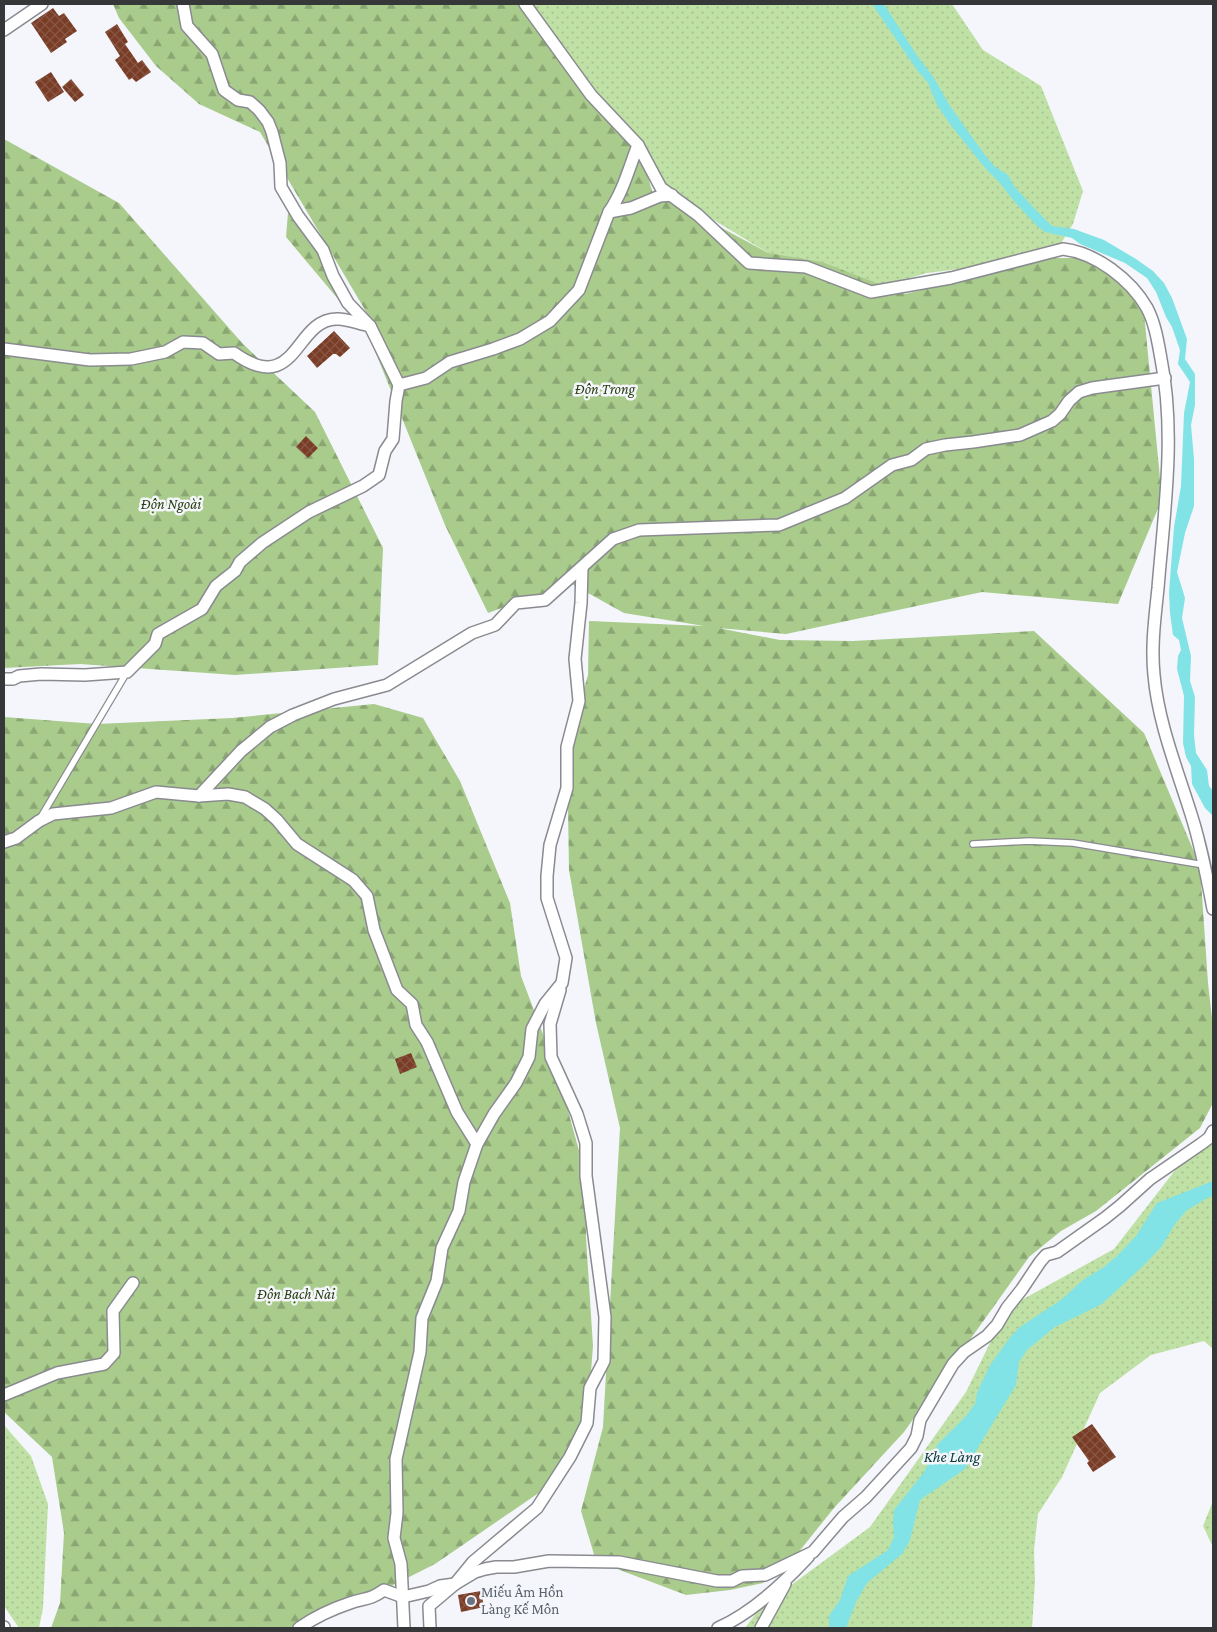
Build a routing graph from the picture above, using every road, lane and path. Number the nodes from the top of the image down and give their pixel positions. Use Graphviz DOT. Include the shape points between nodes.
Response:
graph roads {
  1 [pos="42,4"];
  2 [pos="183,4"];
  3 [pos="525,4"];
  4 [pos="4,30"];
  5 [pos="638,145"];
  6 [pos="672,195"];
  7 [pos="609,212"];
  8 [pos="370,326"];
  9 [pos="4,349"];
  10 [pos="1165,378"];
  11 [pos="399,386"];
  12 [pos="582,568"];
  13 [pos="127,672"];
  14 [pos="4,679"];
  15 [pos="199,796"];
  16 [pos="39,821"];
  17 [pos="4,842"];
  18 [pos="973,844"];
  19 [pos="1204,865"];
  20 [pos="1213,909"];
  21 [pos="562,983"];
  22 [pos="1213,1130"];
  23 [pos="476,1144"];
  24 [pos="133,1283"];
  25 [pos="4,1395"];
  26 [pos="813,1552"];
  27 [pos="788,1579"];
  28 [pos="455,1584"];
  29 [pos="403,1597"];
  30 [pos="300,1628"];
  31 [pos="404,1628"];
  32 [pos="430,1628"];
  33 [pos="718,1628"];
  34 [pos="761,1628"];
  1 -- 4 [label="street"];
  2 -- 8 [label="street" via="187,26 212,54 224,90 238,100 250,102 268,122 280,163 281,187 323,250 348,303"];
  3 -- 5 [label="street" via="591,95"];
  5 -- 6 [label="street" via="661,188"];
  5 -- 7 [label="street"];
  6 -- 7 [label="street"];
  6 -- 10 [label="street" via="749,264 806,267 871,292 952,278 1063,249 1074,250 1105,265 1135,290 1148,309"];
  7 -- 11 [label="street" via="579,290 550,321 520,339 450,362 426,378"];
  8 -- 9 [label="street" via="335,318 322,323 288,359 267,366 246,361 234,352 219,354 203,343 183,342 165,352 131,359 90,360"];
  8 -- 11 [label="street"];
  10 -- 12 [label="street" via="1079,392 1052,420 1020,435 926,449 911,460 892,465 845,498 779,525 640,530 613,539"];
  10 -- 19 [label="street" via="1167,478 1153,643 1154,676 1160,709"];
  11 -- 13 [label="street" via="393,439 385,450 379,475 308,512 262,543 216,586 202,609 158,634 155,644"];
  12 -- 15 [label="street" via="545,600 516,603 495,625 472,633 387,685 334,699 293,714 270,727 241,751"];
  12 -- 21 [label="street" via="575,659 579,701 568,747 567,788 550,845 547,876 547,898 566,958"];
  13 -- 14 [label="street" via="41,674"];
  13 -- 16 [label="lane"];
  15 -- 16 [label="street" via="156,792 111,808 53,814"];
  15 -- 23 [label="street" via="228,794 245,797 265,809 297,844 353,880 366,896 374,930 397,990 412,1004 416,1025 457,1112"];
  16 -- 17 [label="street" via="16,838"];
  18 -- 19 [label="lane" via="1065,842"];
  19 -- 20 [label="street"];
  21 -- 23 [label="street" via="545,1004 532,1029 529,1057 516,1083"];
  21 -- 28 [label="street" via="550,1024 551,1057 577,1114 586,1144 586,1176 605,1317 604,1361 590,1388 587,1423 542,1501 473,1562"];
  22 -- 26 [label="street" via="1209,1138 1150,1179 1105,1218 1057,1252 1046,1255 997,1325 953,1364 920,1420 911,1448"];
  23 -- 29 [label="street" via="464,1182 460,1211 442,1248 437,1281 422,1318 420,1352 396,1459 394,1538 401,1564"];
  24 -- 25 [label="street" via="114,1311 114,1353 104,1364 57,1372"];
  26 -- 27 [label="street"];
  26 -- 28 [label="street" via="765,1575 732,1580 717,1581 619,1562 549,1561 484,1569"];
  27 -- 33 [label="street" via="735,1620"];
  27 -- 34 [label="street"];
  28 -- 29 [label="street"];
  28 -- 32 [label="street" via="429,1606"];
  29 -- 30 [label="street" via="384,1590 373,1598 350,1603 316,1617"];
  29 -- 31 [label="street"];
}
